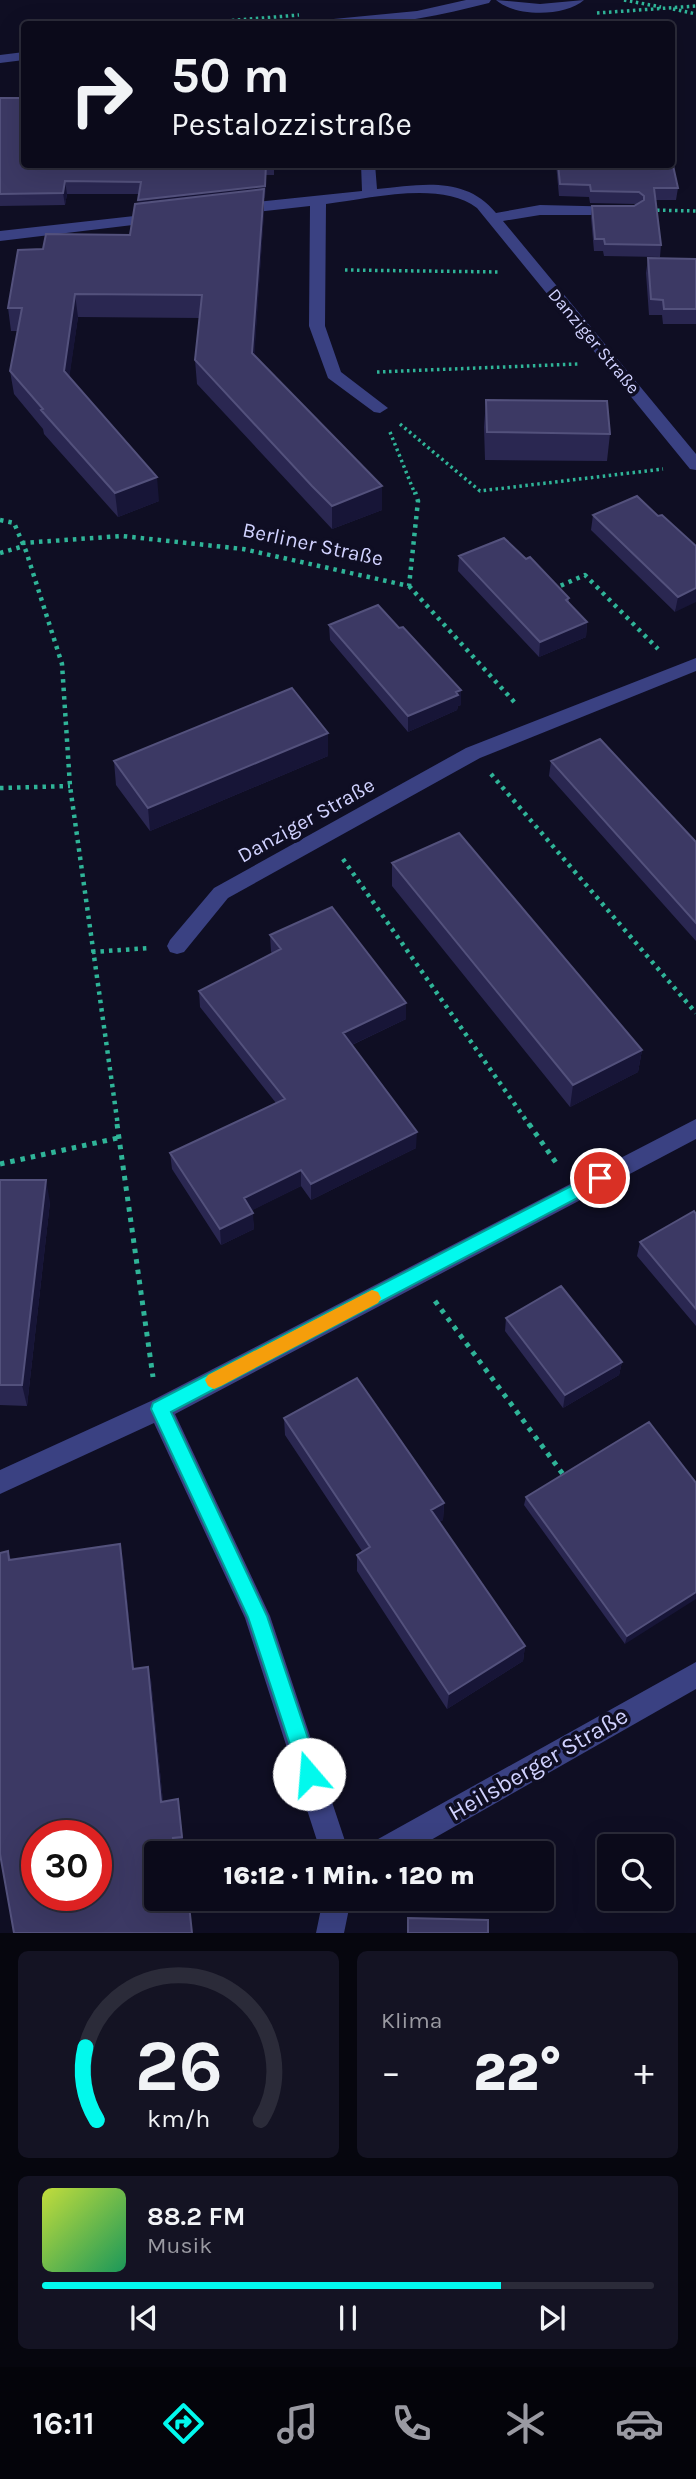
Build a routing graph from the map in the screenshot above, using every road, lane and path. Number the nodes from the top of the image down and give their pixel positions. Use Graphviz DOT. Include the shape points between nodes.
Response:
graph roads {
  1 [pos="484,0"];
  2 [pos="503,0"];
  3 [pos="577,0"];
  4 [pos="626,0"];
  5 [pos="696,6"];
  6 [pos="668,8"];
  7 [pos="624,11"];
  8 [pos="588,14"];
  9 [pos="696,14"];
  10 [pos="354,21"];
  11 [pos="21,56"];
  12 [pos="0,59"];
  13 [pos="368,168"];
  14 [pos="370,194"];
  15 [pos="318,199"];
  16 [pos="633,210"];
  17 [pos="217,211"];
  18 [pos="696,211"];
  19 [pos="178,216"];
  20 [pos="492,218"];
  21 [pos="0,236"];
  22 [pos="316,270"];
  23 [pos="537,273"];
  24 [pos="614,363"];
  25 [pos="334,374"];
  26 [pos="380,408"];
  27 [pos="696,465"];
  28 [pos="0,520"];
  29 [pos="23,544"];
  30 [pos="0,553"];
  31 [pos="409,586"];
  32 [pos="553,589"];
  33 [pos="687,667"];
  34 [pos="536,726"];
  35 [pos="473,753"];
  36 [pos="70,786"];
  37 [pos="0,788"];
  38 [pos="327,835"];
  39 [pos="177,946"];
  40 [pos="92,952"];
  41 [pos="696,1013"];
  42 [pos="696,1128"];
  43 [pos="118,1138"];
  44 [pos="0,1164"];
  45 [pos="576,1191"];
  46 [pos="415,1275"];
  47 [pos="160,1409"];
  48 [pos="575,1478"];
  49 [pos="0,1482"];
  50 [pos="696,1675"];
  51 [pos="331,1841"];
  52 [pos="401,1841"];
  53 [pos="335,1911"];
  54 [pos="330,1933"];
  1 -- 10 [label="street" via="417,15"];
  2 -- 3 [label="street" via="545,8"];
  4 -- 6 [label="path"];
  4 -- 7 [label="path"];
  5 -- 6 [label="path"];
  6 -- 7 [label="path"];
  6 -- 9 [label="path"];
  7 -- 8 [label="path"];
  11 -- 12 [label="street"];
  13 -- 14 [label="street"];
  14 -- 15 [label="street"];
  14 -- 20 [label="street, Danziger Straße" via="447,189 477,201"];
  15 -- 17 [label="street"];
  15 -- 22 [label="street"];
  16 -- 18 [label="path"];
  16 -- 20 [label="street" via="540,211"];
  19 -- 21 [label="street"];
  20 -- 23 [label="street, Danziger Straße"];
  22 -- 23 [label="path"];
  22 -- 25 [label="street" via="317,326"];
  23 -- 24 [label="street, Danziger Straße"];
  24 -- 25 [label="path"];
  24 -- 27 [label="street, Danziger Straße"];
  25 -- 26 [label="street"];
  26 -- 27 [label="path" via="480,491"];
  26 -- 31 [label="path, Berliner Straße" via="418,501"];
  28 -- 29 [label="path" via="14,523"];
  29 -- 30 [label="path, Berliner Straße"];
  29 -- 31 [label="path, Berliner Straße" via="122,536 229,547"];
  29 -- 36 [label="path" via="62,664"];
  31 -- 34 [label="path"];
  32 -- 33 [label="path" via="585,575"];
  33 -- 34 [label="street, Danziger Straße"];
  34 -- 35 [label="street, Danziger Straße"];
  35 -- 38 [label="street, Danziger Straße"];
  35 -- 41 [label="path"];
  36 -- 37 [label="path"];
  36 -- 40 [label="path"];
  38 -- 39 [label="street, Danziger Straße" via="222,893"];
  38 -- 45 [label="path"];
  39 -- 40 [label="path"];
  40 -- 43 [label="path"];
  42 -- 45 [label="street"];
  43 -- 44 [label="path"];
  43 -- 47 [label="path"];
  45 -- 46 [label="street"];
  46 -- 47 [label="street"];
  46 -- 48 [label="path" via="565,1477"];
  47 -- 49 [label="street"];
  47 -- 51 [label="street" via="257,1616"];
  50 -- 52 [label="street, Heilsberger Straße"];
  53 -- 54 [label="street"];
}
